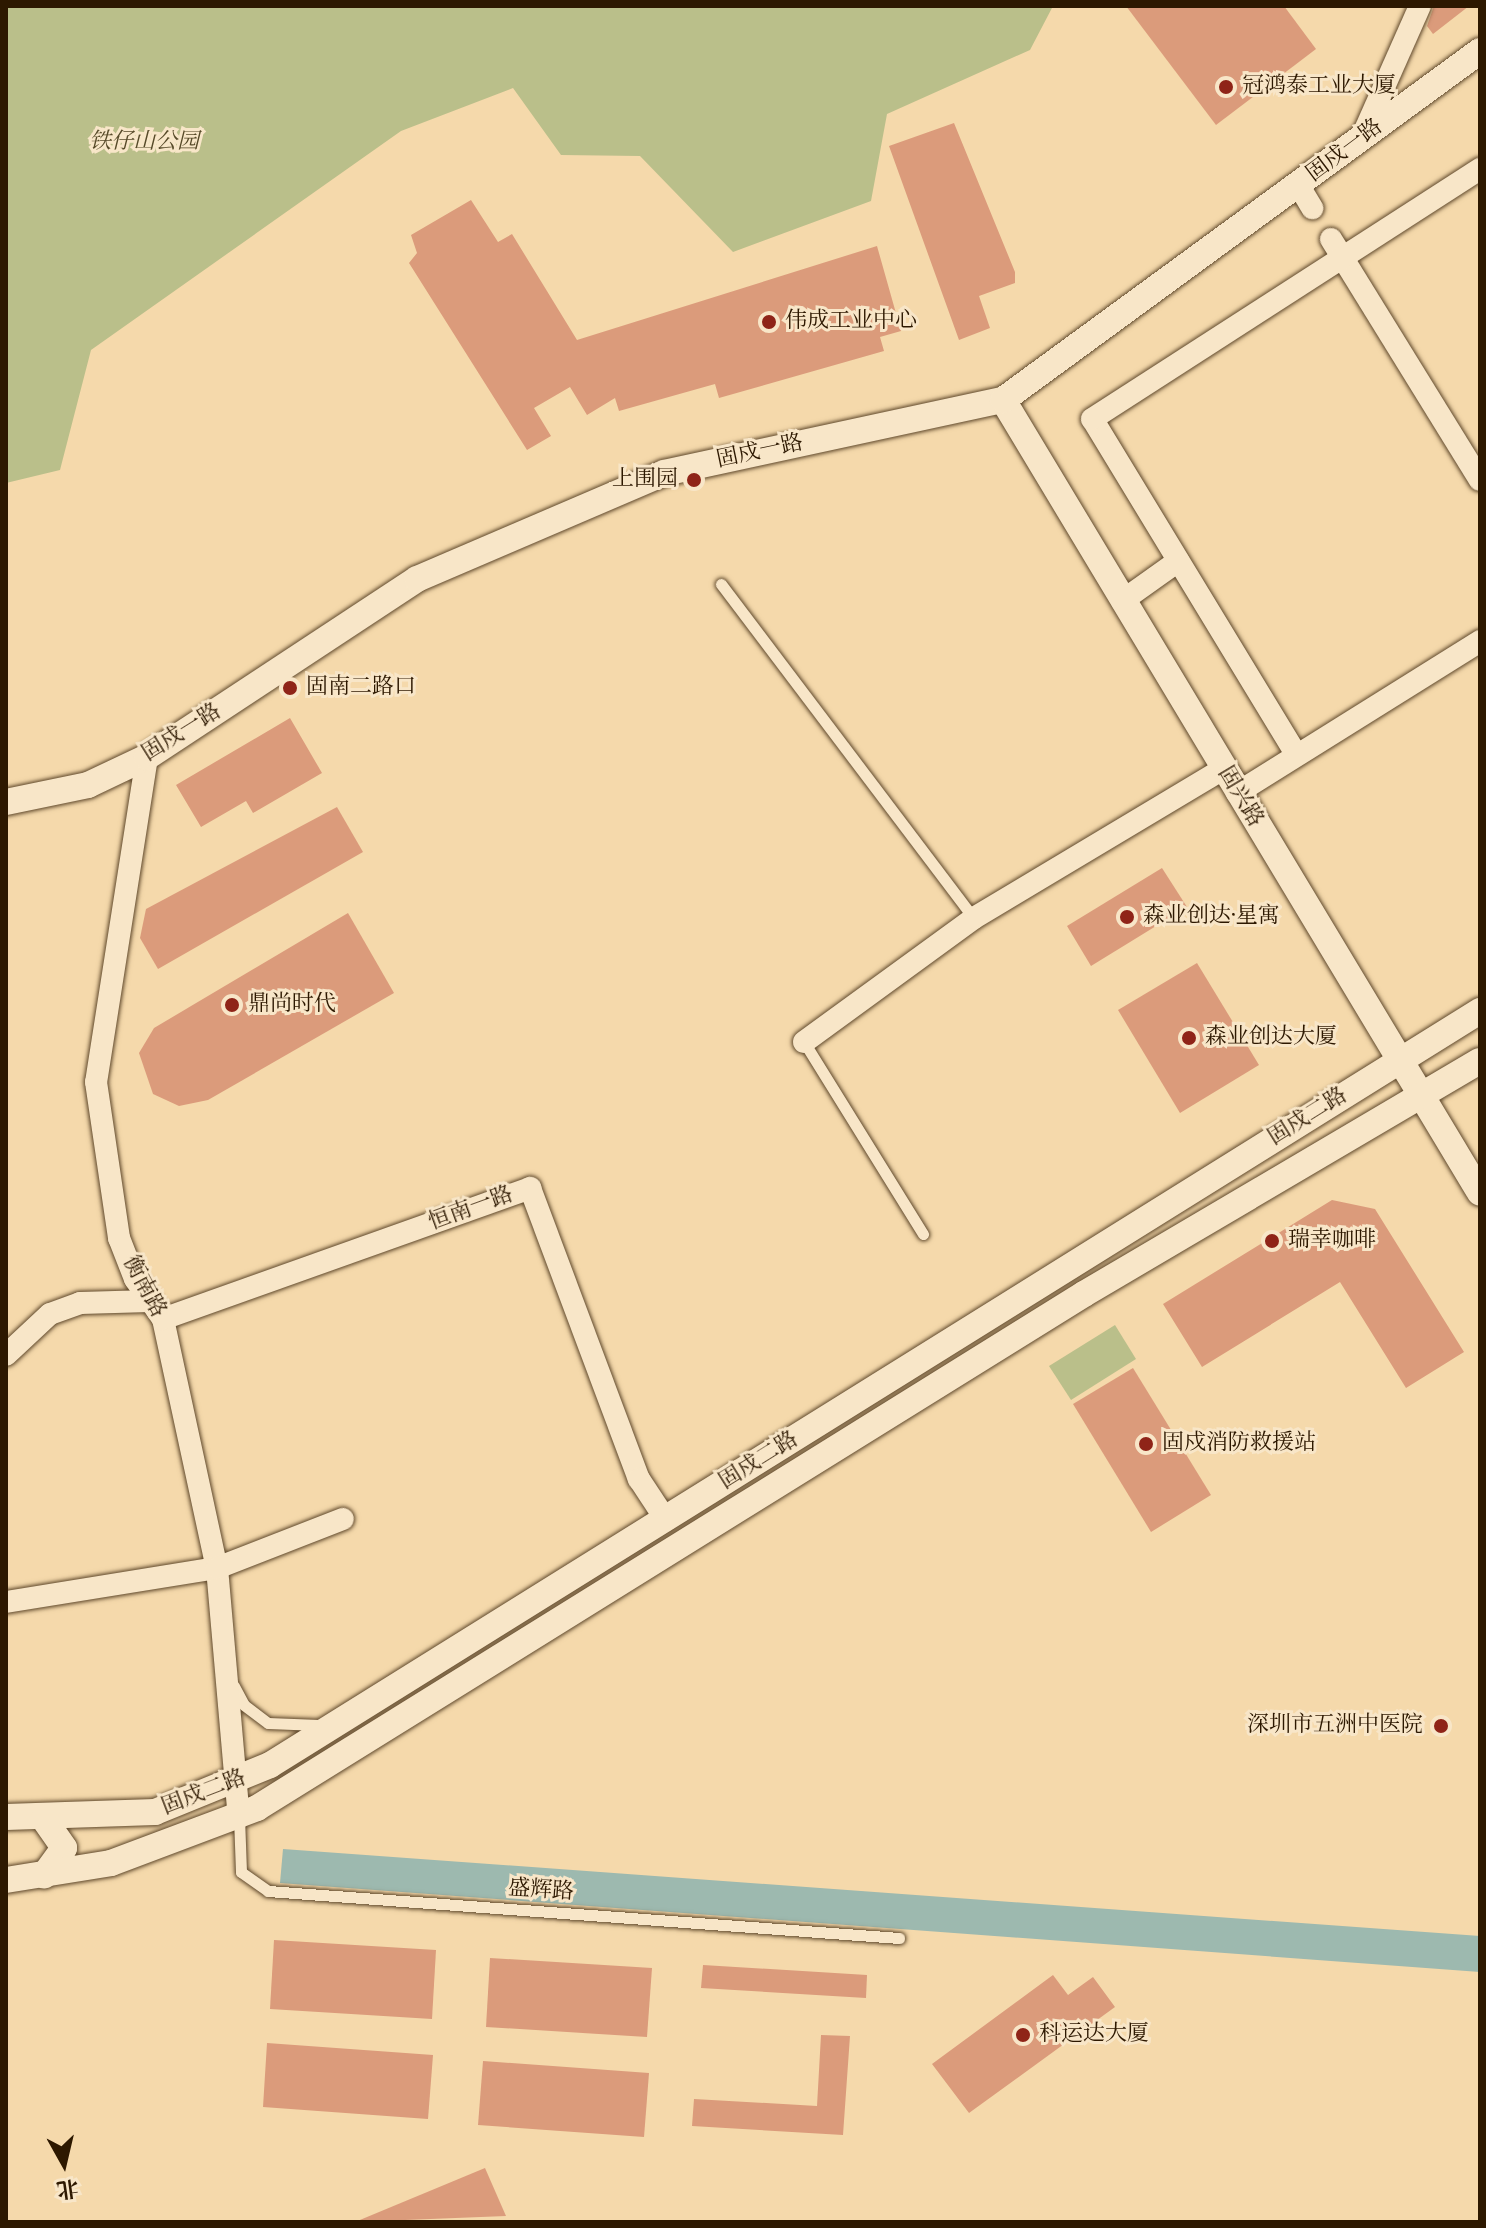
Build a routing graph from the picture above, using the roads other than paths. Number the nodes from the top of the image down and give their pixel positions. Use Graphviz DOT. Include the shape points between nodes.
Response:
graph roads {
  1 [pos="1420,6"];
  2 [pos="1480,51"];
  3 [pos="1361,139"];
  4 [pos="1480,169"];
  5 [pos="1337,248"];
  6 [pos="1003,400"];
  7 [pos="1480,480"];
  8 [pos="1178,561"];
  9 [pos="721,584"];
  10 [pos="1122,601"];
  11 [pos="1480,641"];
  12 [pos="1296,754"];
  13 [pos="147,757"];
  14 [pos="1223,769"];
  15 [pos="1237,793"];
  16 [pos="6,802"];
  17 [pos="974,918"];
  18 [pos="1480,1011"];
  19 [pos="804,1042"];
  20 [pos="1400,1060"];
  21 [pos="1480,1061"];
  22 [pos="1422,1096"];
  23 [pos="1480,1193"];
  24 [pos="923,1234"];
  25 [pos="157,1310"];
  26 [pos="6,1355"];
  27 [pos="343,1519"];
  28 [pos="666,1520"];
  29 [pos="217,1568"];
  30 [pos="6,1602"];
  31 [pos="228,1668"];
  32 [pos="353,1713"];
  33 [pos="239,1781"];
  34 [pos="6,1817"];
  35 [pos="239,1817"];
  36 [pos="44,1819"];
  37 [pos="44,1876"];
  38 [pos="6,1880"];
  39 [pos="899,1938"];
  1 -- 3 [label="street"];
  2 -- 3 [label="street, 固戍一路"];
  3 -- 6 [label="street, 固戍一路" via="1305,197"];
  4 -- 5 [label="street"];
  5 -- 7 [label="street"];
  5 -- 8 [label="street" via="1092,419"];
  6 -- 10 [label="street, 固兴路"];
  6 -- 13 [label="street, 固戍一路" via="664,473 417,579"];
  8 -- 10 [label="street"];
  8 -- 12 [label="street"];
  9 -- 17 [label="lane"];
  10 -- 14 [label="street, 固兴路"];
  11 -- 12 [label="street"];
  12 -- 15 [label="street"];
  13 -- 16 [label="street, 固戍一路" via="88,785"];
  13 -- 25 [label="street, 衡南路" via="96,1082 119,1238"];
  14 -- 15 [label="street, 固兴路"];
  14 -- 17 [label="street"];
  15 -- 20 [label="street, 固兴路"];
  17 -- 19 [label="street"];
  18 -- 20 [label="street, 固戍二路"];
  19 -- 24 [label="lane"];
  20 -- 22 [label="street, 固兴路"];
  20 -- 28 [label="street, 固戍二路"];
  21 -- 22 [label="street, 固戍二路"];
  22 -- 23 [label="street, 固兴路"];
  22 -- 35 [label="street, 固戍二路" via="1084,1294"];
  25 -- 26 [label="street" via="80,1303 50,1314"];
  25 -- 28 [label="street, 恒南一路" via="530,1188 639,1479"];
  25 -- 29 [label="street, 衡南路"];
  27 -- 29 [label="street"];
  28 -- 32 [label="street, 固戍二路"];
  29 -- 30 [label="street"];
  29 -- 31 [label="street, 衡南路"];
  31 -- 32 [label="lane" via="244,1705 268,1723 304,1727"];
  31 -- 33 [label="street, 衡南路"];
  32 -- 33 [label="street, 固戍二路"];
  33 -- 35 [label="street, 衡南路"];
  33 -- 36 [label="street, 固戍二路" via="155,1812"];
  34 -- 36 [label="street, 固戍二路"];
  35 -- 37 [label="street, 固戍二路" via="154,1850"];
  35 -- 39 [label="lane, 盛辉路" via="241,1872 268,1891"];
  36 -- 37 [label="street" via="64,1848"];
  37 -- 38 [label="street, 固戍二路"];
}
